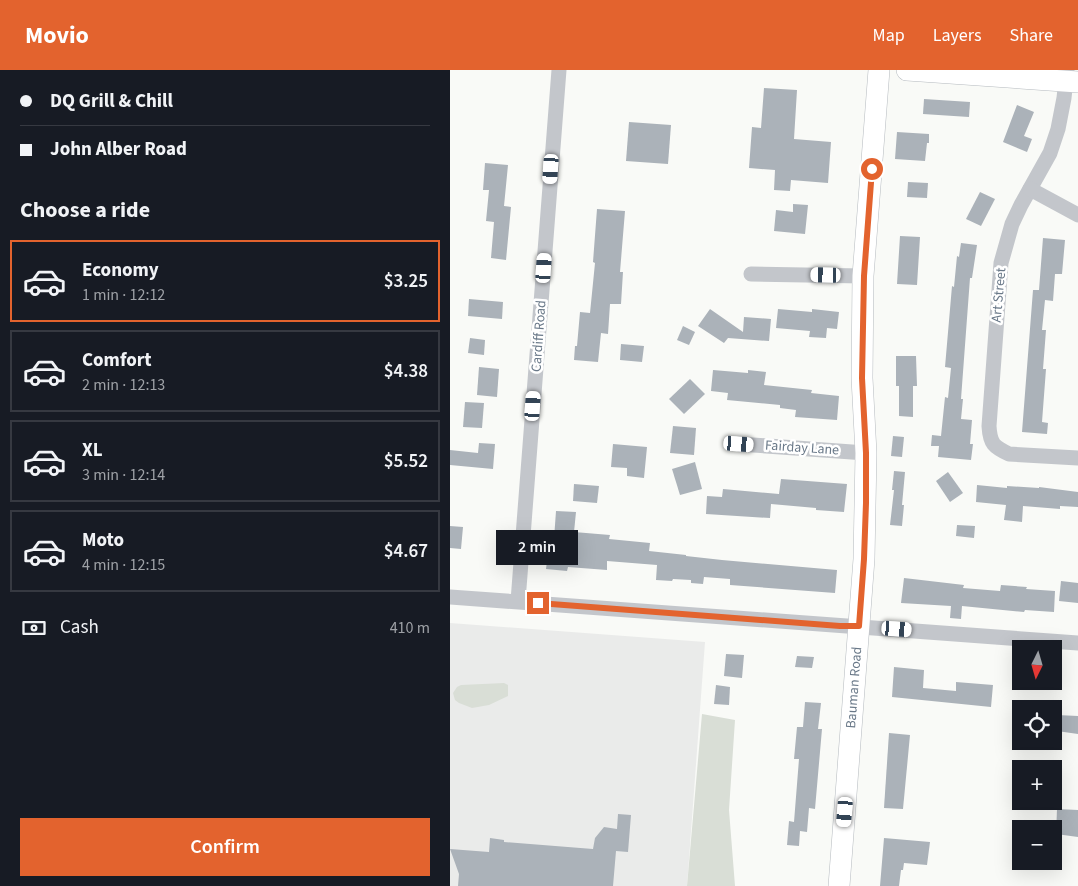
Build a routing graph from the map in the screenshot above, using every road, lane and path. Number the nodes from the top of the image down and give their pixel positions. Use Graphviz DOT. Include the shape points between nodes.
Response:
graph roads {
  1 [pos="559,70"];
  2 [pos="879,70"];
  3 [pos="907,70"];
  4 [pos="1070,77"];
  5 [pos="1030,189"];
  6 [pos="1078,215"];
  7 [pos="751,274"];
  8 [pos="864,276"];
  9 [pos="739,444"];
  10 [pos="866,453"];
  11 [pos="1078,458"];
  12 [pos="450,597"];
  13 [pos="518,601"];
  14 [pos="859,626"];
  15 [pos="1078,643"];
  16 [pos="840,886"];
  1 -- 13 [label="street, Cardiff Road"];
  2 -- 8 [label="street, Bauman Road"];
  3 -- 4 [label="street"];
  4 -- 5 [label="street, Art Street" via="1050,153"];
  5 -- 6 [label="street"];
  5 -- 11 [label="street, Art Street" via="1012,224 1002,263 990,436 992,443 1009,454"];
  7 -- 8 [label="street"];
  8 -- 10 [label="street, Bauman Road" via="862,378"];
  9 -- 10 [label="street, Fairday Lane"];
  10 -- 14 [label="street, Bauman Road"];
  12 -- 13 [label="street"];
  13 -- 14 [label="street"];
  14 -- 15 [label="street"];
  14 -- 16 [label="street, Bauman Road"];
}
